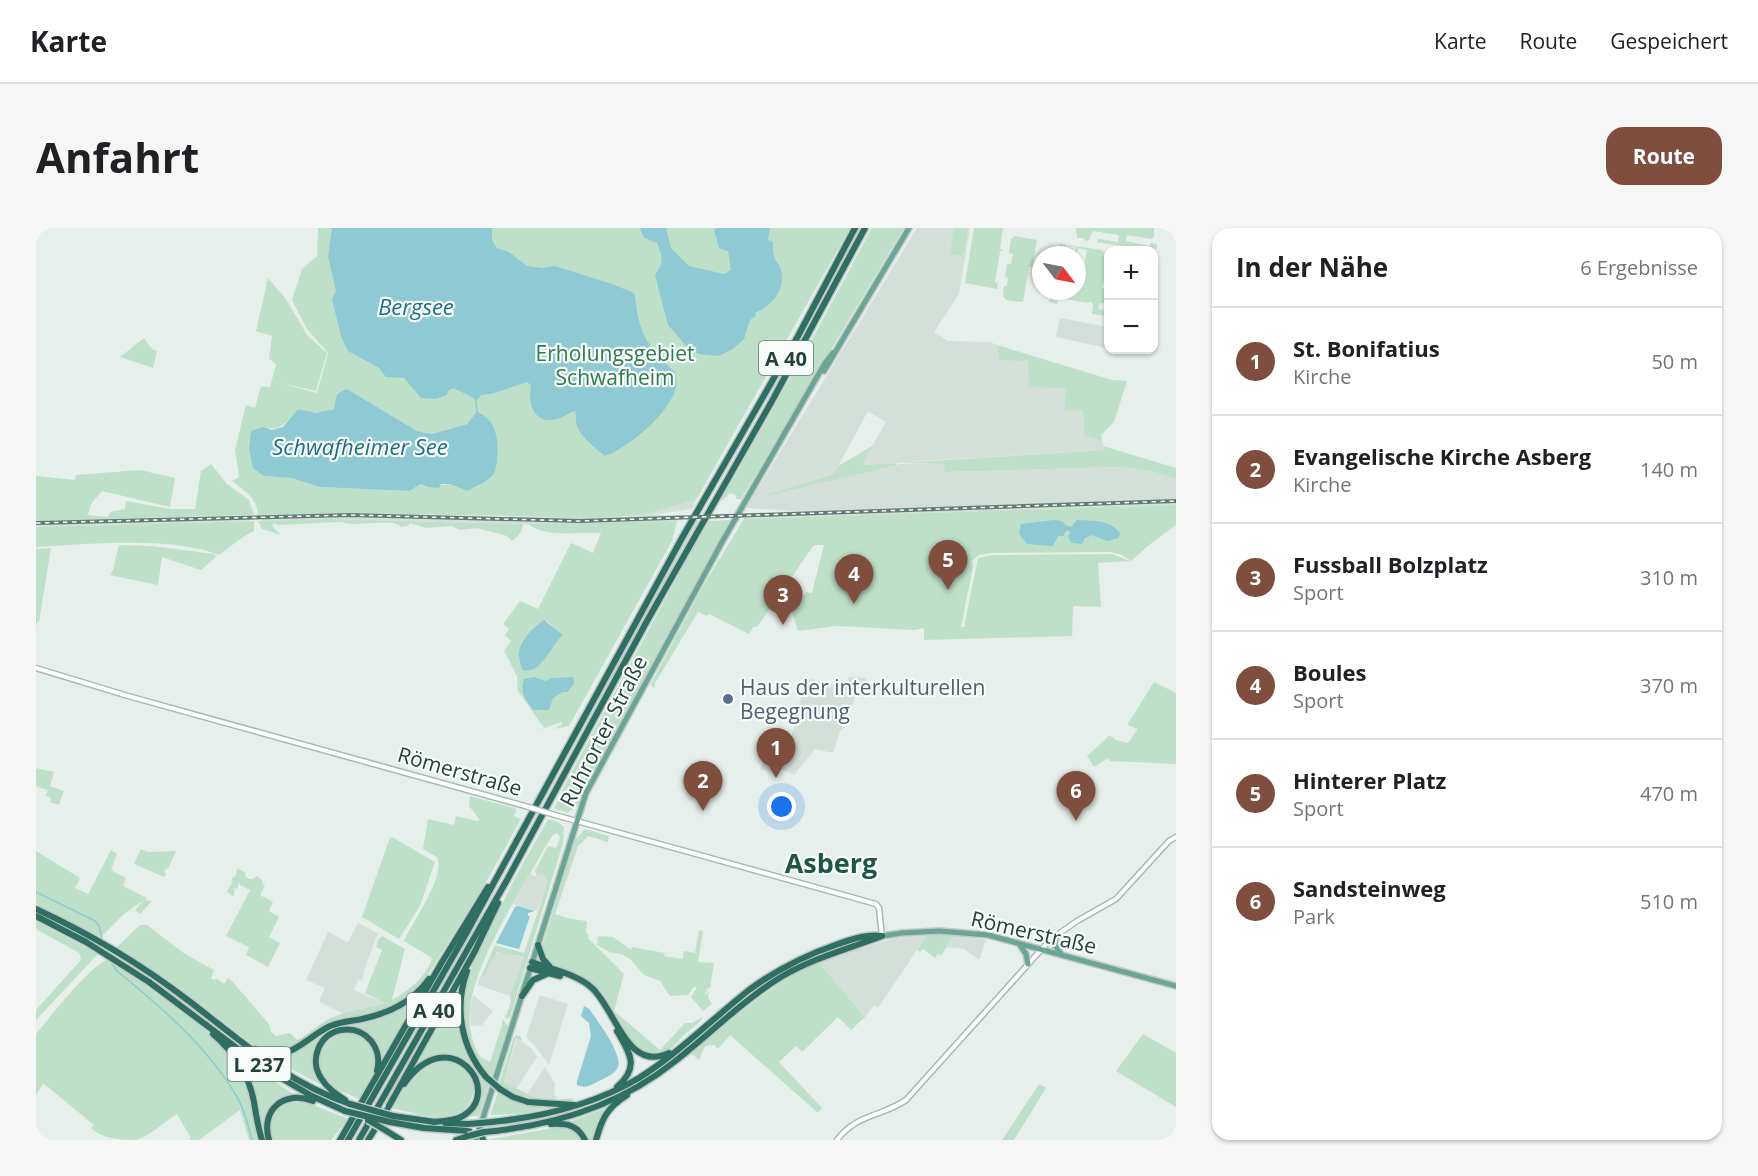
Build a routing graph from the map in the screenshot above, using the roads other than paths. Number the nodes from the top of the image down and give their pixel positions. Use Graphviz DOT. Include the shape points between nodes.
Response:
graph roads {
  1 [pos="855,228"];
  2 [pos="865,228"];
  3 [pos="909,228"];
  4 [pos="36,668"];
  5 [pos="576,821"];
  6 [pos="1176,837"];
  7 [pos="504,864"];
  8 [pos="507,880"];
  9 [pos="36,909"];
  10 [pos="36,916"];
  11 [pos="1056,935"];
  12 [pos="882,936"];
  13 [pos="1019,944"];
  14 [pos="538,945"];
  15 [pos="1041,950"];
  16 [pos="475,951"];
  17 [pos="1062,955"];
  18 [pos="445,957"];
  19 [pos="1028,964"];
  20 [pos="531,965"];
  21 [pos="553,972"];
  22 [pos="1176,986"];
  23 [pos="522,996"];
  24 [pos="198,1018"];
  25 [pos="237,1040"];
  26 [pos="680,1048"];
  27 [pos="374,1080"];
  28 [pos="639,1086"];
  29 [pos="612,1091"];
  30 [pos="324,1102"];
  31 [pos="351,1104"];
  32 [pos="574,1105"];
  33 [pos="389,1106"];
  34 [pos="359,1116"];
  35 [pos="392,1119"];
  36 [pos="433,1122"];
  37 [pos="545,1123"];
  38 [pos="468,1130"];
  39 [pos="484,1130"];
  40 [pos="262,1140"];
  41 [pos="268,1140"];
  42 [pos="338,1140"];
  43 [pos="348,1140"];
  44 [pos="359,1140"];
  45 [pos="368,1140"];
  46 [pos="401,1140"];
  47 [pos="456,1140"];
  48 [pos="476,1140"];
  49 [pos="483,1140"];
  50 [pos="585,1140"];
  51 [pos="596,1140"];
  52 [pos="837,1140"];
  1 -- 7 [label="highway, A 40"];
  2 -- 8 [label="highway, A 40"];
  3 -- 5 [label="main road, Ruhrorter Straße" via="749,495 591,783"];
  4 -- 5 [label="street, Römerstraße, bridge"];
  5 -- 12 [label="street, Römerstraße" via="876,904"];
  5 -- 14 [label="main road, Ruhrorter Straße"];
  6 -- 11 [label="street" via="1116,899"];
  7 -- 18 [label="highway"];
  7 -- 43 [label="highway, A 40"];
  8 -- 16 [label="highway"];
  8 -- 44 [label="highway, A 40"];
  9 -- 25 [label="highway, L 237" via="131,961"];
  10 -- 24 [label="highway, L 237" via="114,959"];
  11 -- 15 [label="street"];
  11 -- 17 [label="main road" via="1056,947"];
  12 -- 13 [label="main road, Römerstraße / L 237" via="961,932"];
  12 -- 26 [label="highway, L 237" via="869,934 789,965 743,995"];
  12 -- 28 [label="highway, L 237" via="782,976"];
  13 -- 15 [label="main road, Römerstraße / L 237"];
  13 -- 19 [label="main road"];
  14 -- 20 [label="main road, Ruhrorter Straße"];
  14 -- 21 [label="highway"];
  15 -- 17 [label="main road, Römerstraße / L 237"];
  15 -- 19 [label="street"];
  16 -- 32 [label="highway, bridge" via="463,984 461,1019 462,1032 477,1066 513,1097 528,1102"];
  16 -- 33 [label="highway"];
  17 -- 22 [label="main road, Römerstraße / L 237"];
  18 -- 25 [label="highway" via="422,988 402,1004 379,1015 329,1027 291,1052 265,1054"];
  18 -- 27 [label="highway"];
  19 -- 52 [label="street" via="906,1100 853,1123"];
  20 -- 21 [label="highway"];
  20 -- 23 [label="main road, Ruhrorter Straße"];
  21 -- 23 [label="highway" via="533,980"];
  21 -- 26 [label="highway" via="592,988 640,1055 659,1058"];
  21 -- 29 [label="highway" via="591,992 627,1048 629,1073"];
  23 -- 39 [label="main road, Ruhrorter Straße"];
  24 -- 30 [label="highway, L 237" via="262,1067"];
  24 -- 40 [label="highway" via="232,1053 245,1074"];
  25 -- 31 [label="highway, L 237" via="289,1077"];
  26 -- 29 [label="highway, L 237"];
  27 -- 31 [label="highway" via="379,1057 371,1039 353,1030 342,1030 322,1042 315,1059 320,1077"];
  27 -- 42 [label="highway"];
  28 -- 37 [label="highway, L 237" via="584,1111"];
  28 -- 51 [label="highway" via="606,1113"];
  29 -- 32 [label="highway, L 237"];
  30 -- 34 [label="highway, L 237, bridge"];
  30 -- 41 [label="highway" via="298,1097 282,1101 269,1116"];
  31 -- 35 [label="highway, L 237, bridge"];
  32 -- 38 [label="highway, L 237, bridge" via="554,1113 492,1122"];
  33 -- 36 [label="highway" via="424,1064 445,1057 457,1060 468,1067 476,1080 475,1102 459,1118"];
  33 -- 45 [label="highway"];
  34 -- 35 [label="highway, L 237, bridge"];
  34 -- 46 [label="highway, bridge"];
  35 -- 36 [label="highway, L 237"];
  35 -- 38 [label="highway, L 237" via="424,1128"];
  36 -- 38 [label="highway, L 237"];
  37 -- 39 [label="highway, L 237"];
  37 -- 50 [label="highway" via="571,1125"];
  38 -- 39 [label="highway, bridge"];
  38 -- 47 [label="highway"];
  39 -- 48 [label="main road, Ruhrorter Straße"];
  39 -- 49 [label="highway"];
}
